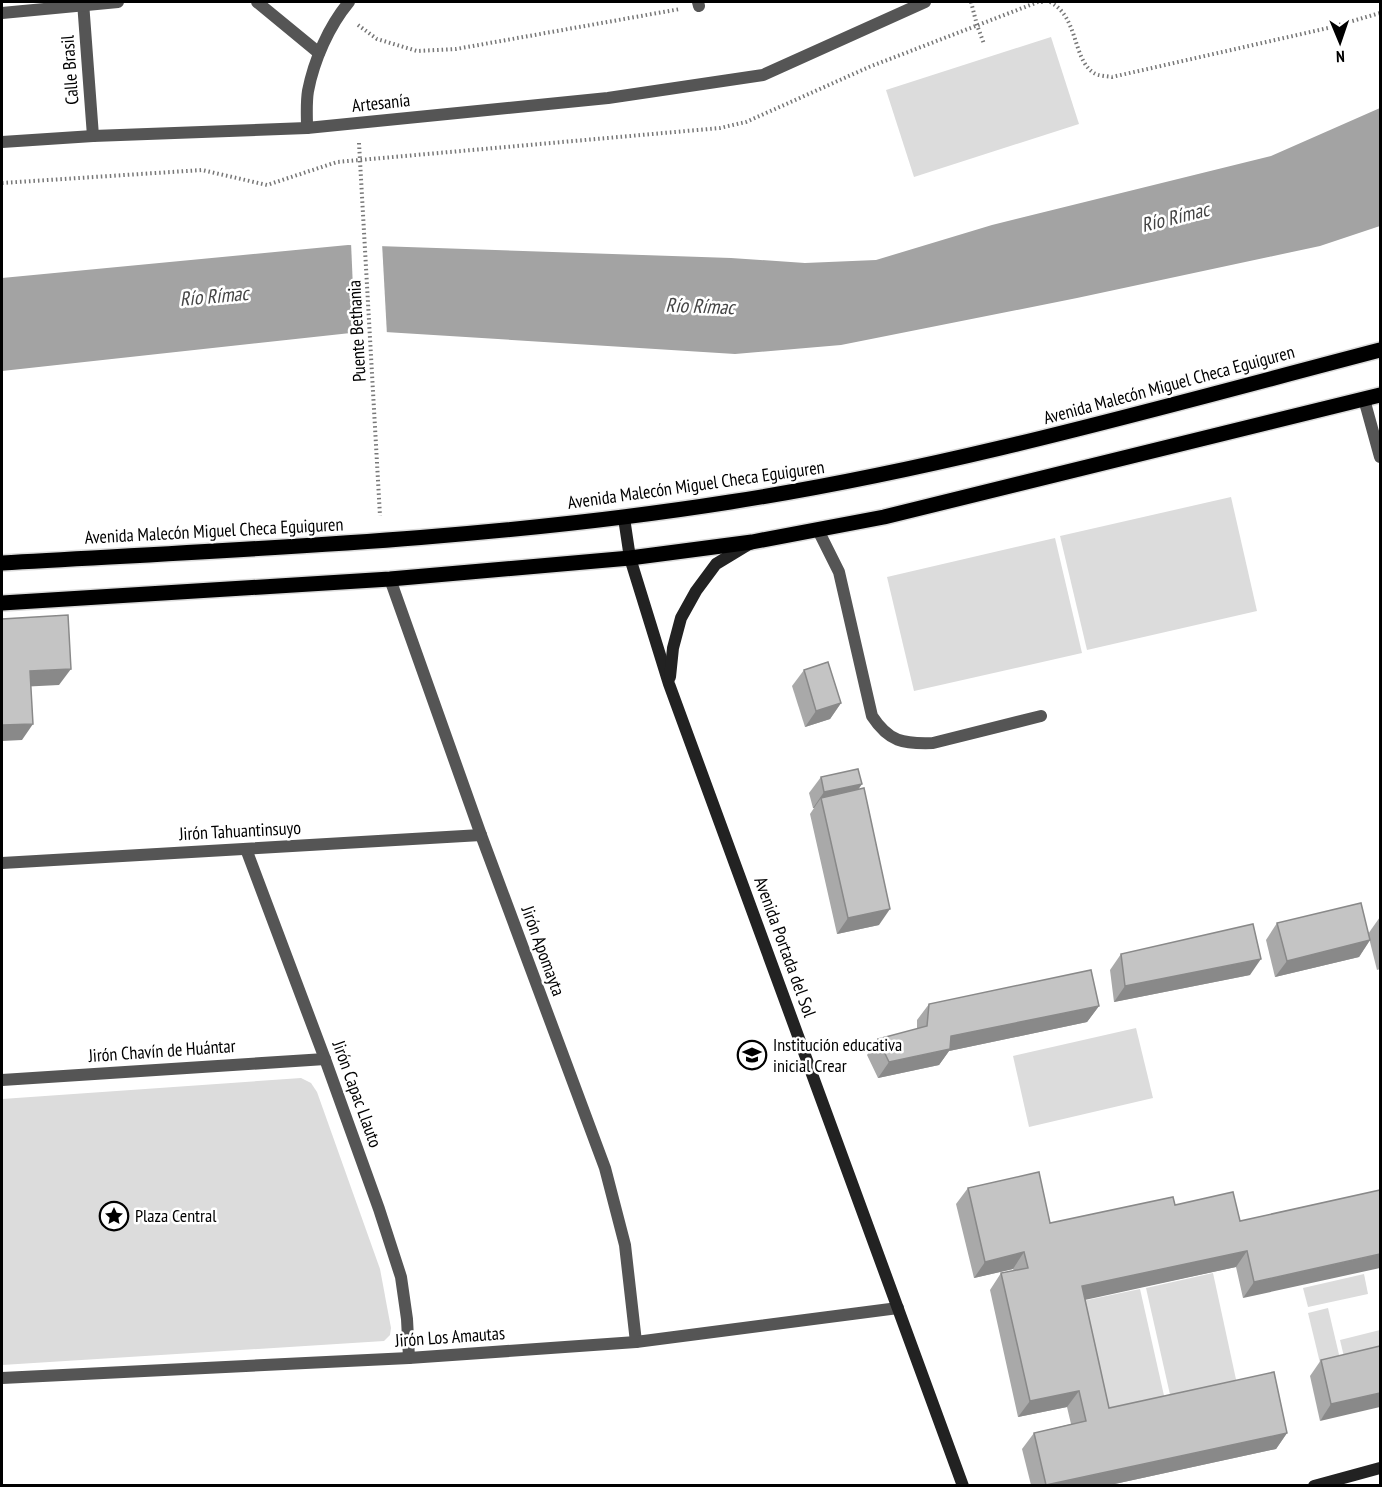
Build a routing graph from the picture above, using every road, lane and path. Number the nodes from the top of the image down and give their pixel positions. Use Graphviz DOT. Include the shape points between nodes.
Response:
graph roads {
  1 [pos="118,2"];
  2 [pos="257,2"];
  3 [pos="925,2"];
  4 [pos="971,2"];
  5 [pos="1050,2"];
  6 [pos="83,3"];
  7 [pos="699,4"];
  8 [pos="344,7"];
  9 [pos="2,13"];
  10 [pos="1380,13"];
  11 [pos="984,44"];
  12 [pos="319,53"];
  13 [pos="307,128"];
  14 [pos="359,135"];
  15 [pos="93,136"];
  16 [pos="2,142"];
  17 [pos="1380,350"];
  18 [pos="1380,395"];
  19 [pos="1364,399"];
  20 [pos="1380,457"];
  21 [pos="380,516"];
  22 [pos="624,518"];
  23 [pos="818,530"];
  24 [pos="752,542"];
  25 [pos="630,558"];
  26 [pos="2,563"];
  27 [pos="390,579"];
  28 [pos="2,603"];
  29 [pos="669,684"];
  30 [pos="1041,716"];
  31 [pos="481,835"];
  32 [pos="246,849"];
  33 [pos="2,863"];
  34 [pos="326,1059"];
  35 [pos="2,1080"];
  36 [pos="898,1308"];
  37 [pos="636,1342"];
  38 [pos="409,1358"];
  39 [pos="2,1378"];
  40 [pos="1380,1468"];
  41 [pos="963,1485"];
  42 [pos="1314,1485"];
  1 -- 6 [label="street"];
  2 -- 12 [label="street"];
  3 -- 13 [label="street, Artesanía" via="763,75 608,98"];
  4 -- 11 [label="path"];
  5 -- 10 [label="path" via="1066,14 1086,64 1094,73 1112,77"];
  6 -- 9 [label="street"];
  6 -- 15 [label="street, Calle Brasil"];
  7 -- 8 [label="path" via="456,49 417,51 377,39"];
  8 -- 12 [label="street"];
  12 -- 13 [label="street" via="308,92"];
  13 -- 15 [label="street, Artesanía"];
  14 -- 21 [label="path, Puente Bethania"];
  15 -- 16 [label="street, Artesanía"];
  17 -- 22 [label="main road, Avenida Malecón Miguel Checa Eguiguren" via="907,470"];
  18 -- 19 [label="main road"];
  19 -- 20 [label="street"];
  19 -- 23 [label="main road"];
  22 -- 25 [label="street, Avenida Portada del Sol"];
  22 -- 26 [label="main road, Avenida Malecón Miguel Checa Eguiguren" via="379,542"];
  23 -- 24 [label="main road"];
  23 -- 30 [label="street" via="839,572 872,716 882,731 896,739 933,743"];
  24 -- 25 [label="main road"];
  24 -- 29 [label="street" via="716,564 696,591 681,618"];
  25 -- 27 [label="main road"];
  25 -- 29 [label="street, Avenida Portada del Sol"];
  27 -- 28 [label="main road"];
  27 -- 31 [label="street, Jirón Apomayta"];
  29 -- 36 [label="street, Avenida Portada del Sol"];
  31 -- 32 [label="street, Jirón Tahuantinsuyo"];
  31 -- 37 [label="street, Jirón Apomayta" via="605,1168 625,1245"];
  32 -- 33 [label="street, Jirón Tahuantinsuyo"];
  32 -- 34 [label="street, Jirón Capac Llauto"];
  34 -- 35 [label="street, Jirón Chavín de Huántar"];
  34 -- 38 [label="street, Jirón Capac Llauto" via="401,1277"];
  36 -- 37 [label="street, Jirón Los Amautas"];
  36 -- 41 [label="street, Avenida Portada del Sol"];
  37 -- 38 [label="street, Jirón Los Amautas"];
  38 -- 39 [label="street, Jirón Los Amautas"];
  40 -- 42 [label="street"];
}
